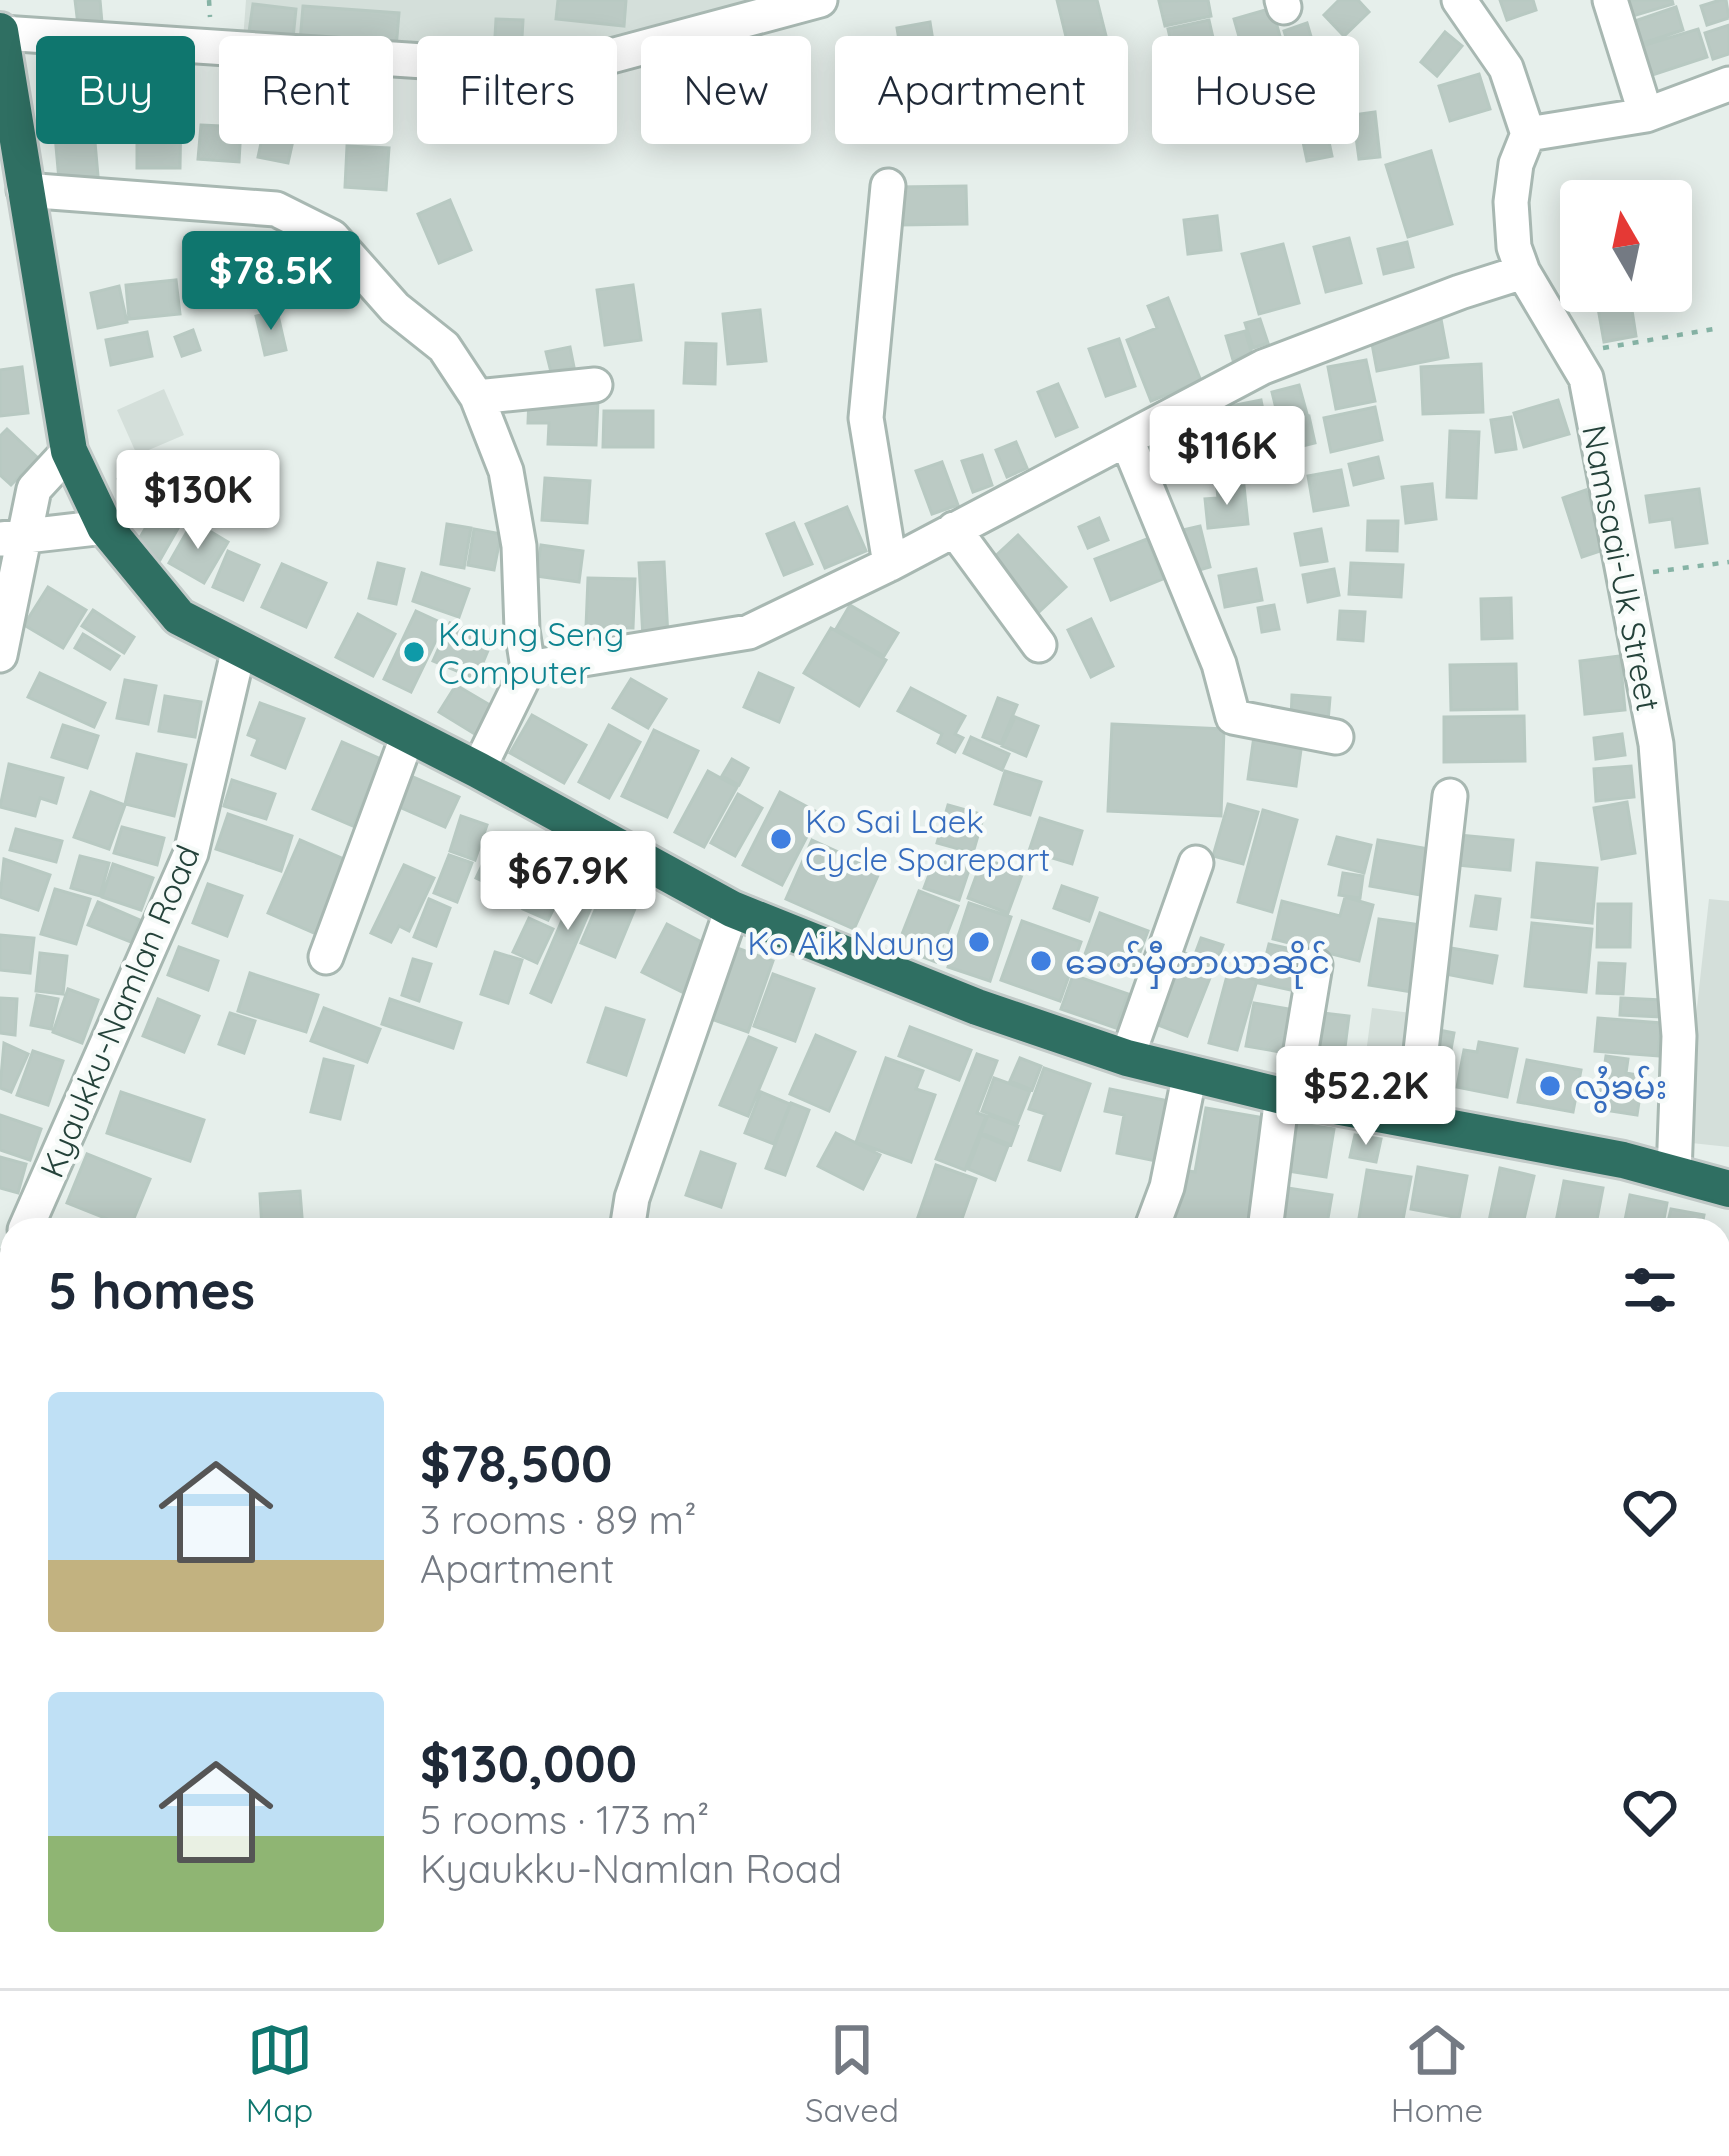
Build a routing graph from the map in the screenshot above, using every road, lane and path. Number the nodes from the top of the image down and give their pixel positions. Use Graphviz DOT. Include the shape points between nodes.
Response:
graph roads {
  1 [pos="820,0"];
  2 [pos="1460,0"];
  3 [pos="1610,0"];
  4 [pos="1,32"];
  5 [pos="1729,84"];
  6 [pos="1646,115"];
  7 [pos="1528,134"];
  8 [pos="888,186"];
  9 [pos="23,190"];
  10 [pos="1522,272"];
  11 [pos="1714,328"];
  12 [pos="1574,353"];
  13 [pos="595,385"];
  14 [pos="477,397"];
  15 [pos="1127,440"];
  16 [pos="69,451"];
  17 [pos="106,527"];
  18 [pos="954,529"];
  19 [pos="12,539"];
  20 [pos="1729,562"];
  21 [pos="890,564"];
  22 [pos="1624,577"];
  23 [pos="1039,645"];
  24 [pos="238,648"];
  25 [pos="0,655"];
  26 [pos="528,668"];
  27 [pos="408,736"];
  28 [pos="1336,737"];
  29 [pos="478,770"];
  30 [pos="1450,796"];
  31 [pos="1196,863"];
  32 [pos="732,909"];
  33 [pos="326,957"];
  34 [pos="1315,965"];
  35 [pos="1127,1058"];
  36 [pos="1190,1073"];
  37 [pos="1287,1097"];
  38 [pos="1413,1120"];
  39 [pos="1674,1174"];
  40 [pos="1729,1189"];
  41 [pos="30,1218"];
  42 [pos="629,1218"];
  43 [pos="1155,1218"];
  44 [pos="1267,1218"];
  1 -- 4 [label="street" via="600,59 484,65"];
  2 -- 7 [label="street" via="1506,68"];
  3 -- 6 [label="street"];
  4 -- 9 [label="highway"];
  5 -- 6 [label="street"];
  6 -- 7 [label="street"];
  7 -- 10 [label="street, Namsaai-Uk Street" via="1511,202"];
  8 -- 21 [label="street" via="866,418"];
  9 -- 14 [label="street" via="276,209 332,237 395,308 444,347"];
  9 -- 16 [label="highway"];
  10 -- 12 [label="street, Namsaai-Uk Street"];
  10 -- 15 [label="street" via="1263,367"];
  11 -- 12 [label="path"];
  12 -- 22 [label="street, Namsaai-Uk Street" via="1586,378"];
  13 -- 14 [label="street"];
  14 -- 26 [label="street" via="506,471"];
  15 -- 18 [label="street"];
  15 -- 28 [label="street" via="1220,664 1233,717"];
  16 -- 17 [label="highway"];
  16 -- 19 [label="street" via="34,489"];
  17 -- 19 [label="street"];
  17 -- 24 [label="highway" via="178,617"];
  18 -- 21 [label="street"];
  18 -- 23 [label="street"];
  19 -- 25 [label="street"];
  20 -- 22 [label="path"];
  21 -- 26 [label="street" via="748,632"];
  22 -- 39 [label="street, Namsaai-Uk Street" via="1656,744 1679,1036"];
  24 -- 27 [label="highway"];
  24 -- 41 [label="street, Kyaukku-Namlan Road" via="191,853"];
  26 -- 29 [label="street"];
  27 -- 29 [label="highway"];
  27 -- 33 [label="street"];
  29 -- 32 [label="highway"];
  30 -- 38 [label="street"];
  31 -- 35 [label="street"];
  32 -- 35 [label="highway"];
  32 -- 42 [label="street"];
  34 -- 37 [label="street"];
  35 -- 36 [label="highway"];
  36 -- 37 [label="highway"];
  36 -- 43 [label="street"];
  37 -- 38 [label="highway"];
  37 -- 44 [label="street"];
  38 -- 39 [label="highway"];
  39 -- 40 [label="highway"];
}
